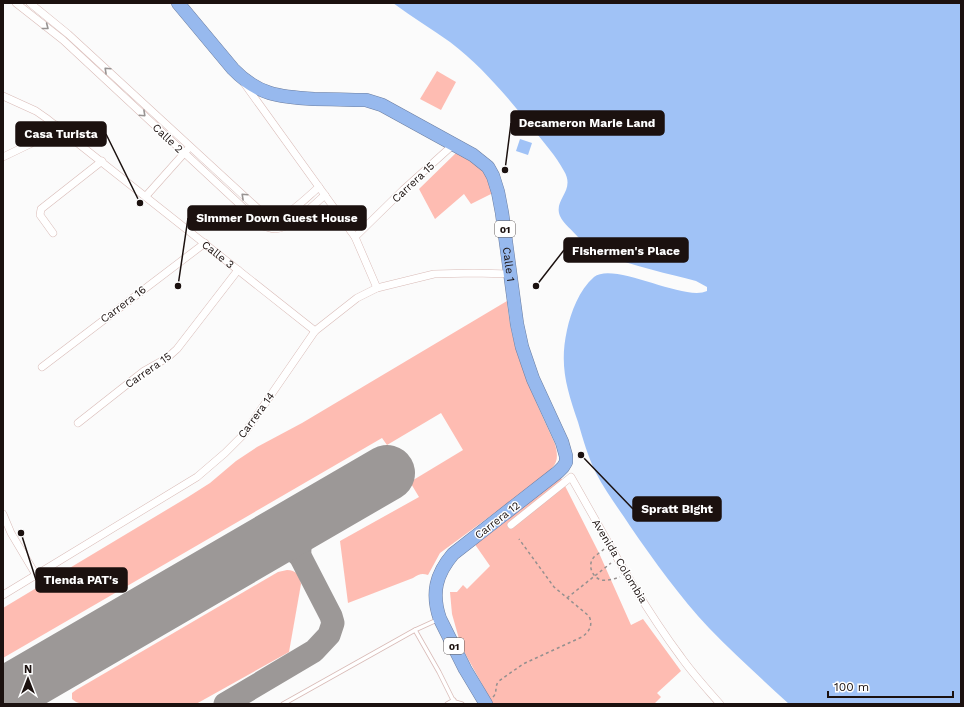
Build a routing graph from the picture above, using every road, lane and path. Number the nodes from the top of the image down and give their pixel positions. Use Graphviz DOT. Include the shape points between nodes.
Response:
graph roads {
  1 [pos="16,3"];
  2 [pos="30,3"];
  3 [pos="178,3"];
  4 [pos="68,34"];
  5 [pos="63,40"];
  6 [pos="240,77"];
  7 [pos="3,96"];
  8 [pos="56,125"];
  9 [pos="454,144"];
  10 [pos="190,146"];
  11 [pos="184,153"];
  12 [pos="3,157"];
  13 [pos="102,161"];
  14 [pos="319,187"];
  15 [pos="325,195"];
  16 [pos="146,196"];
  17 [pos="274,220"];
  18 [pos="274,229"];
  19 [pos="53,233"];
  20 [pos="355,237"];
  21 [pos="205,243"];
  22 [pos="238,270"];
  23 [pos="511,274"];
  24 [pos="377,288"];
  25 [pos="315,331"];
  26 [pos="42,366"];
  27 [pos="78,423"];
  28 [pos="566,462"];
  29 [pos="3,514"];
  30 [pos="511,525"];
  31 [pos="520,539"];
  32 [pos="610,545"];
  33 [pos="618,557"];
  34 [pos="36,575"];
  35 [pos="628,575"];
  36 [pos="594,576"];
  37 [pos="3,595"];
  38 [pos="567,598"];
  39 [pos="440,618"];
  40 [pos="415,630"];
  41 [pos="454,702"];
  42 [pos="486,703"];
  43 [pos="283,704"];
  44 [pos="447,704"];
  45 [pos="462,704"];
  46 [pos="720,704"];
  1 -- 5 [label="street, Calle 2, one-way"];
  2 -- 4 [label="street, Calle 2"];
  3 -- 6 [label="highway, 01"];
  4 -- 5 [label="street"];
  10 -- 4 [label="street, Calle 2, one-way"];
  5 -- 11 [label="street, Calle 2, one-way"];
  6 -- 9 [label="highway, Calle 1 / 01" via="255,88 287,98 374,102"];
  6 -- 14 [label="street"];
  7 -- 8 [label="street, Calle 3" via="36,111"];
  8 -- 12 [label="street" via="30,144"];
  8 -- 13 [label="street, Calle 3"];
  9 -- 20 [label="street, Carrera 15"];
  9 -- 23 [label="highway, Calle 1 / 01" via="481,161 493,176 501,205"];
  10 -- 11 [label="street"];
  17 -- 10 [label="street, Calle 2, one-way" via="266,217"];
  11 -- 16 [label="street"];
  11 -- 18 [label="street, Calle 2" via="263,226"];
  13 -- 16 [label="street, Calle 3"];
  13 -- 19 [label="street" via="41,209 40,215"];
  14 -- 15 [label="street"];
  14 -- 17 [label="street" via="297,206"];
  15 -- 18 [label="street" via="294,222"];
  15 -- 20 [label="street"];
  16 -- 21 [label="street, Calle 3"];
  17 -- 18 [label="street"];
  20 -- 24 [label="street"];
  21 -- 22 [label="street, Calle 3"];
  21 -- 26 [label="street, Carrera 16"];
  22 -- 25 [label="street, Calle 3"];
  22 -- 27 [label="street, Carrera 15" via="177,349 167,358 144,370"];
  23 -- 24 [label="street, Carrera 14" via="434,274"];
  23 -- 28 [label="highway, Calle 1 / 01" via="522,347 533,379 562,442"];
  24 -- 25 [label="street, Carrera 14" via="357,298"];
  25 -- 34 [label="street, Carrera 14" via="244,434 225,453 197,477"];
  28 -- 39 [label="highway, Carrera 12 / 01" via="552,477 446,562 436,584 435,600"];
  29 -- 34 [label="street" via="11,533"];
  30 -- 32 [label="street, Avenida Colombia" via="571,477"];
  31 -- 38 [label="path" via="554,587"];
  32 -- 33 [label="street, Avenida Colombia"];
  32 -- 36 [label="path" via="592,559 591,569"];
  33 -- 35 [label="street, Avenida Colombia"];
  33 -- 36 [label="path"];
  34 -- 37 [label="street, Carrera 14"];
  35 -- 36 [label="path" via="608,580 600,580"];
  35 -- 46 [label="street, Avenida Colombia" via="682,659"];
  36 -- 38 [label="path"];
  38 -- 42 [label="path" via="589,616 591,624 587,633 523,664 498,682 496,694"];
  39 -- 40 [label="lane"];
  39 -- 42 [label="highway, 01" via="465,669"];
  40 -- 41 [label="lane"];
  40 -- 43 [label="lane"];
  41 -- 44 [label="lane"];
  41 -- 45 [label="lane"];
}
